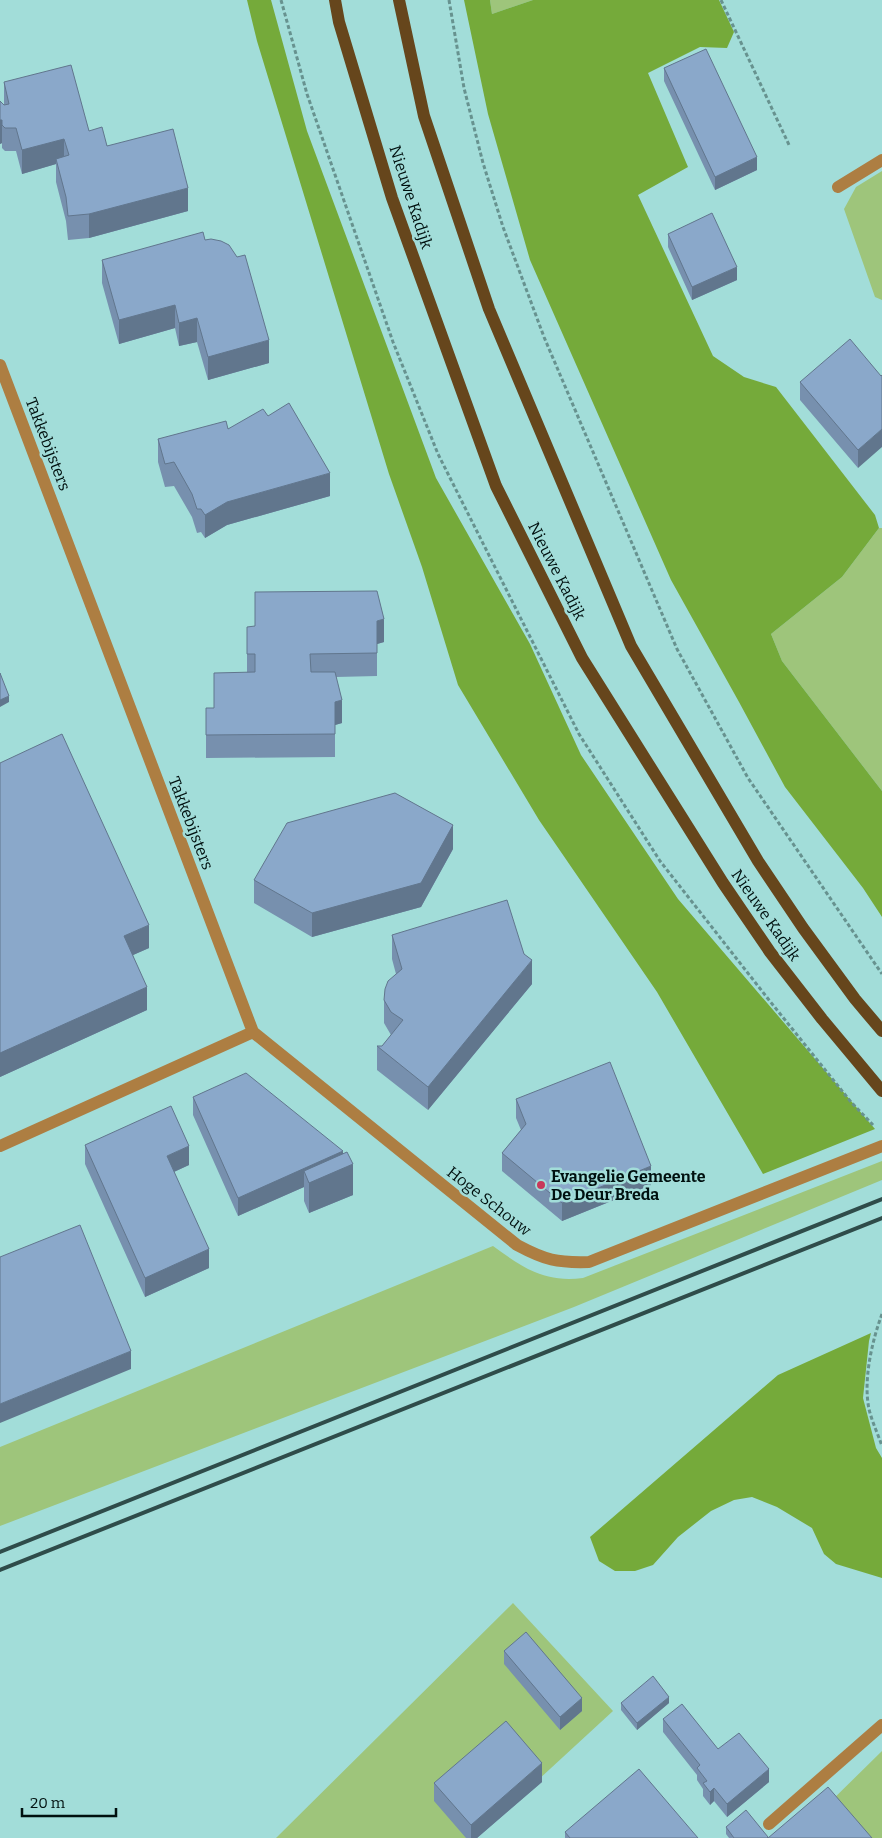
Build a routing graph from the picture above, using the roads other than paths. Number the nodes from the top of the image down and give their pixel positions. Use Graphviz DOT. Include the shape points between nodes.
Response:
graph roads {
  1 [pos="335,0"];
  2 [pos="399,0"];
  3 [pos="882,160"];
  4 [pos="838,187"];
  5 [pos="0,365"];
  6 [pos="3,379"];
  7 [pos="882,1031"];
  8 [pos="254,1032"];
  9 [pos="880,1089"];
  10 [pos="0,1146"];
  11 [pos="882,1146"];
  12 [pos="882,1725"];
  13 [pos="770,1824"];
  1 -- 9 [label="main road, Nieuwe Kadijk" via="392,198 496,486 582,658 723,883 782,967"];
  2 -- 7 [label="main road, Nieuwe Kadijk" via="424,116 488,310 631,646 758,861 809,936"];
  3 -- 4 [label="street"];
  5 -- 6 [label="street, Takkebijsters"];
  6 -- 8 [label="street, Takkebijsters"];
  8 -- 10 [label="street"];
  8 -- 11 [label="street, Hoge Schouw" via="517,1246 539,1257 565,1263 589,1262"];
  12 -- 13 [label="street"];
}
